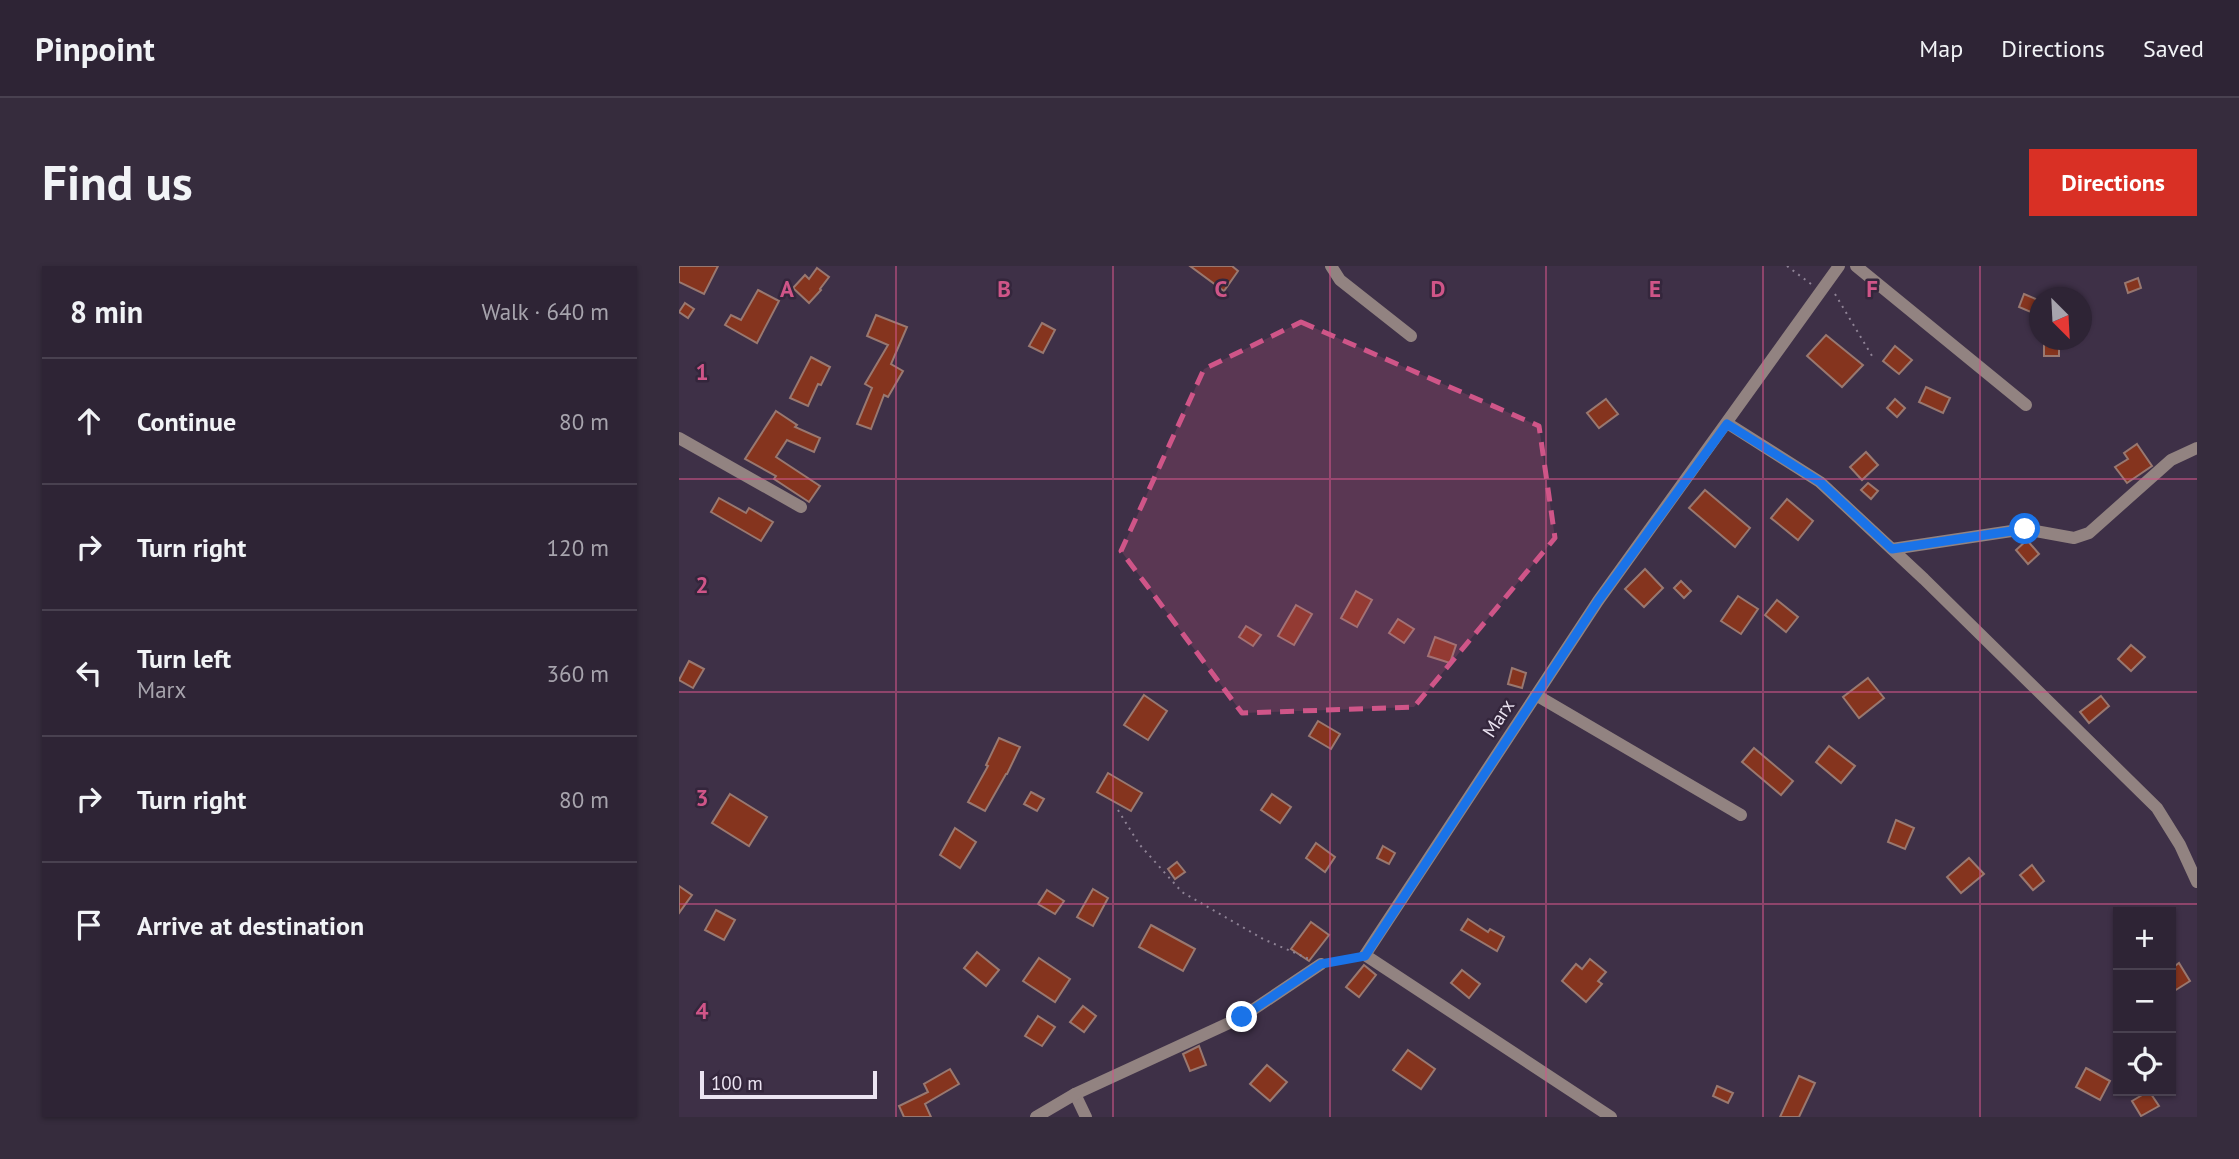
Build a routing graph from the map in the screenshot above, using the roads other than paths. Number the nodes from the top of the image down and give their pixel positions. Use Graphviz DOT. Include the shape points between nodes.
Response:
graph roads {
  1 [pos="1331,266"];
  2 [pos="1839,266"];
  3 [pos="1856,266"];
  4 [pos="1411,336"];
  5 [pos="2026,404"];
  6 [pos="1727,424"];
  7 [pos="679,438"];
  8 [pos="2197,448"];
  9 [pos="801,507"];
  10 [pos="1892,549"];
  11 [pos="1536,695"];
  12 [pos="1741,815"];
  13 [pos="2197,882"];
  14 [pos="1321,964"];
  15 [pos="1075,1094"];
  16 [pos="1036,1117"];
  17 [pos="1087,1117"];
  18 [pos="1611,1117"];
  1 -- 4 [label="street" via="1340,280"];
  2 -- 6 [label="street, Marx"];
  3 -- 5 [label="street"];
  6 -- 10 [label="street" via="1820,482"];
  6 -- 11 [label="street, Marx"];
  7 -- 9 [label="street"];
  8 -- 10 [label="street" via="2171,460 2089,533 2074,538 2025,529"];
  10 -- 13 [label="street" via="2157,808"];
  11 -- 12 [label="street"];
  11 -- 18 [label="street, Marx" via="1365,956"];
  14 -- 15 [label="street" via="1242,1017"];
  15 -- 16 [label="street"];
  15 -- 17 [label="street"];
}
